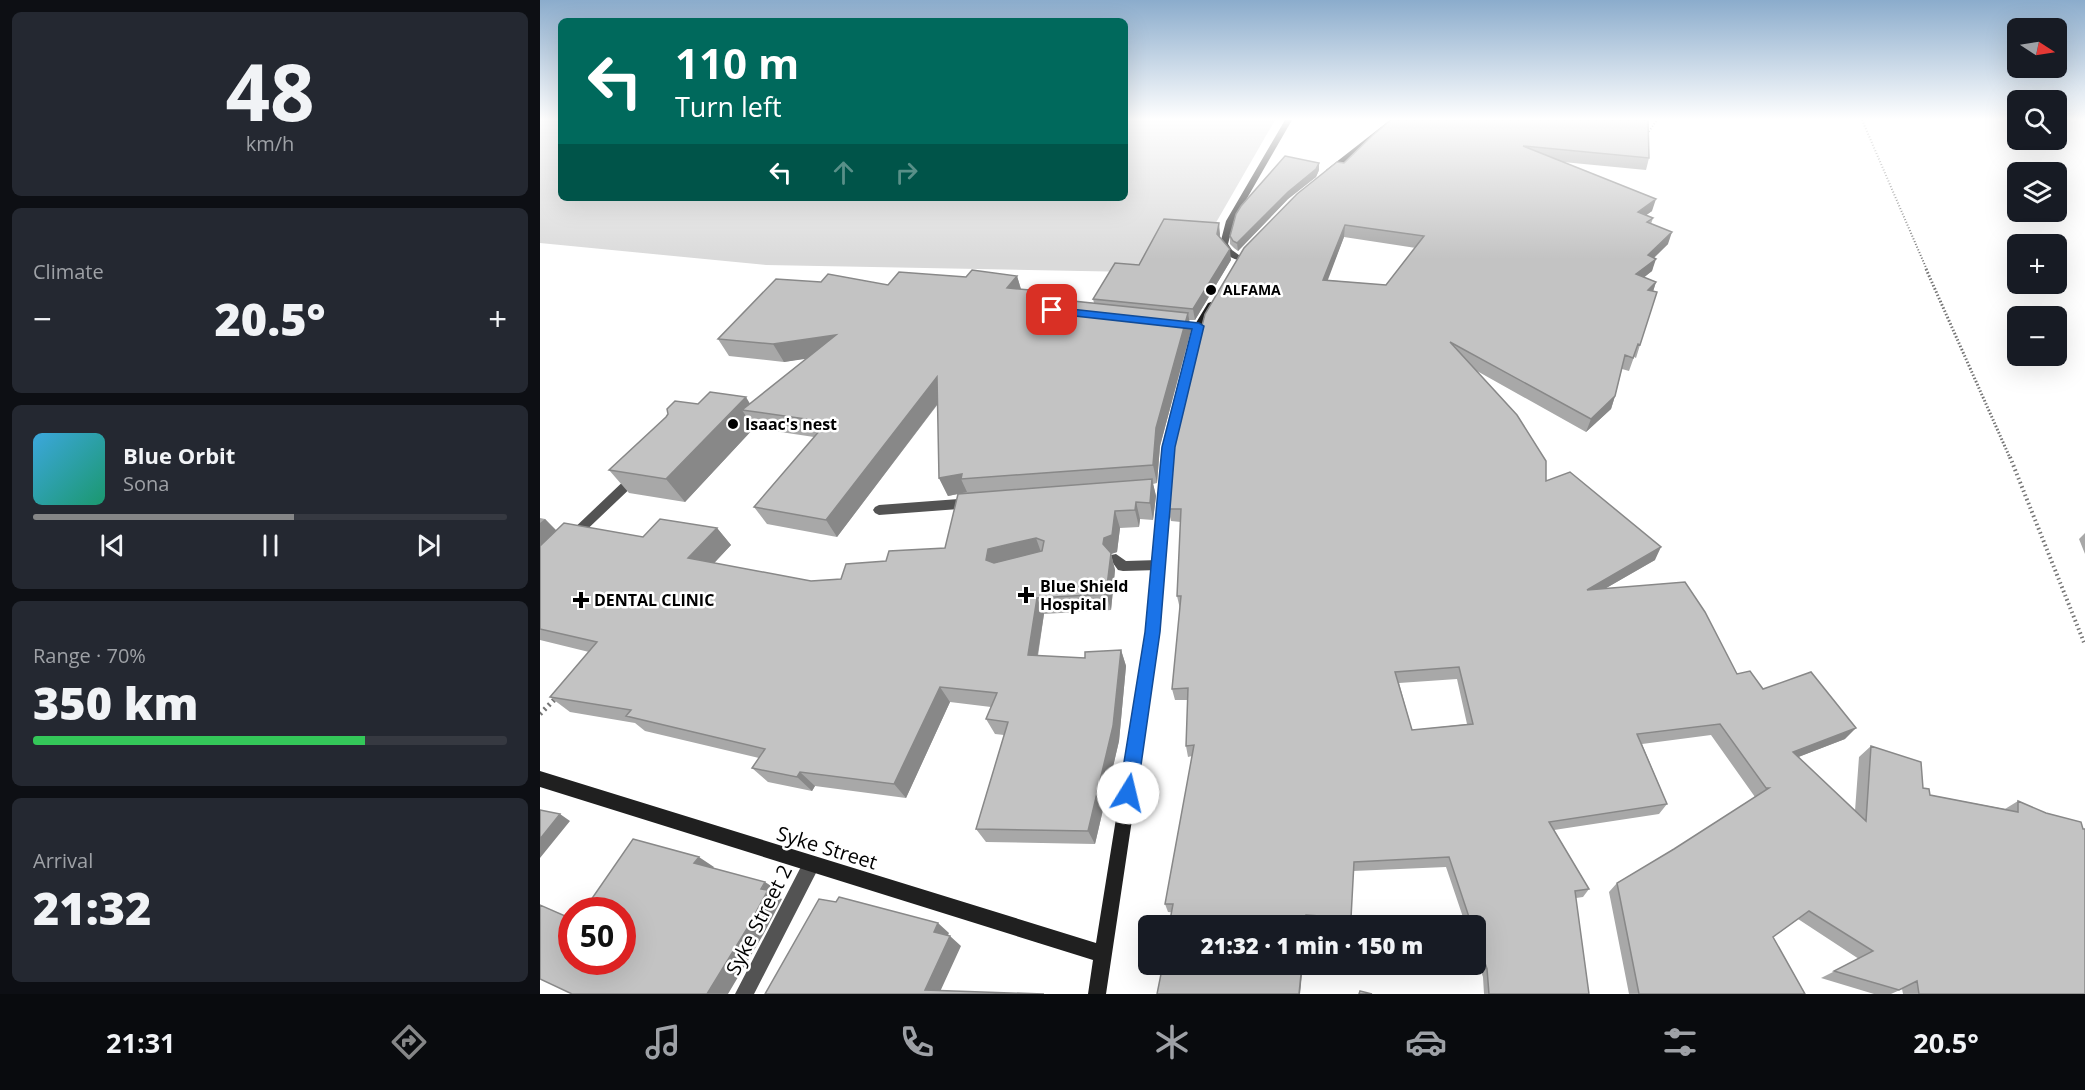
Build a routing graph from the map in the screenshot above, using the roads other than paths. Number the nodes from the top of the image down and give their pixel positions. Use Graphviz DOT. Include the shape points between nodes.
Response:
graph roads {
  1 [pos="1262,166"];
  2 [pos="1337,166"];
  3 [pos="1318,182"];
  4 [pos="1240,259"];
  5 [pos="1218,293"];
  6 [pos="645,468"];
  7 [pos="986,502"];
  8 [pos="879,510"];
  9 [pos="563,546"];
  10 [pos="1116,559"];
  11 [pos="1158,565"];
  12 [pos="540,780"];
  13 [pos="811,865"];
  14 [pos="1103,954"];
  15 [pos="744,994"];
  16 [pos="1097,994"];
  1 -- 4 [label="street" via="1230,221 1224,244"];
  2 -- 3 [label="main road"];
  5 -- 11 [label="main road" via="1193,326 1159,489"];
  6 -- 9 [label="street"];
  7 -- 8 [label="street"];
  10 -- 11 [label="street" via="1123,566"];
  11 -- 14 [label="main road" via="1153,632"];
  12 -- 13 [label="main road, Syke Street"];
  13 -- 14 [label="main road, Syke Street"];
  13 -- 15 [label="street, Syke Street 2"];
  14 -- 16 [label="main road"];
}
